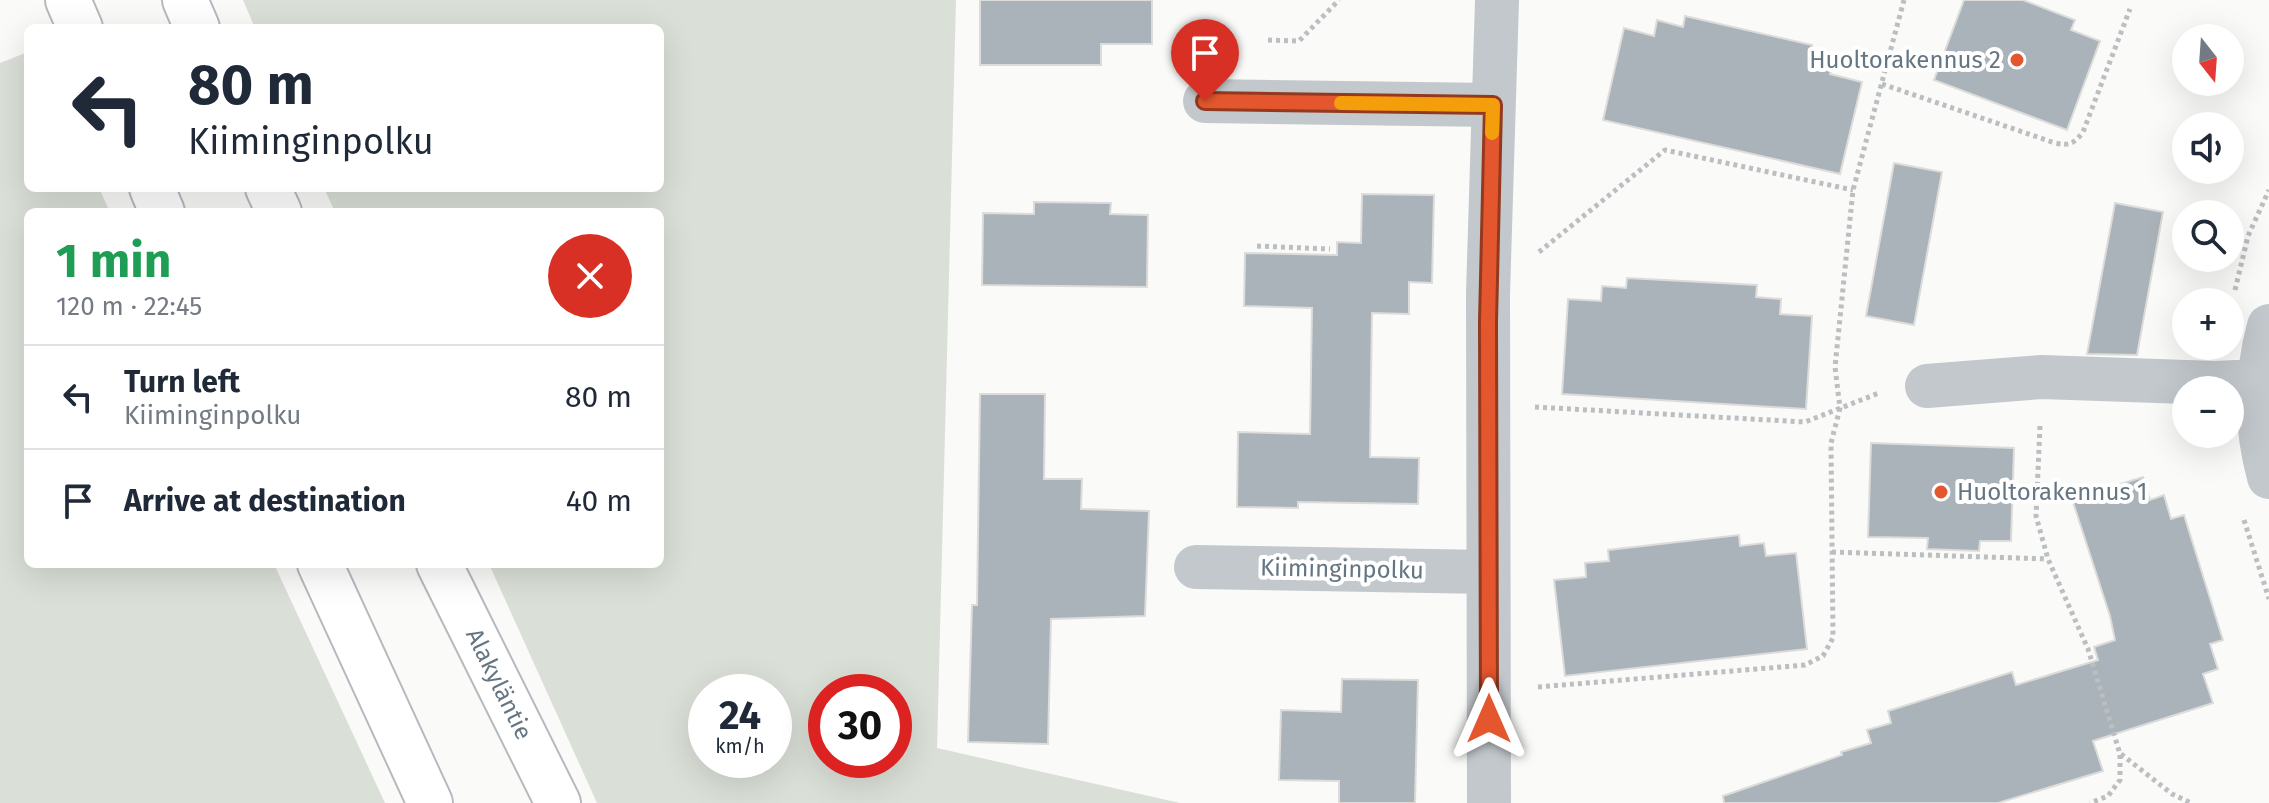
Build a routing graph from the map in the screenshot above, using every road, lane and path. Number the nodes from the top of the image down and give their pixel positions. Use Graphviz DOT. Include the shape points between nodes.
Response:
graph roads {
  1 [pos="68,0"];
  2 [pos="185,0"];
  3 [pos="1339,0"];
  4 [pos="1497,0"];
  5 [pos="1904,0"];
  6 [pos="2130,9"];
  7 [pos="78,24"];
  8 [pos="195,24"];
  9 [pos="1268,40"];
  10 [pos="1882,84"];
  11 [pos="1205,101"];
  12 [pos="1493,105"];
  13 [pos="1853,190"];
  14 [pos="2269,190"];
  15 [pos="1257,246"];
  16 [pos="1330,249"];
  17 [pos="2236,288"];
  18 [pos="1488,294"];
  19 [pos="2269,326"];
  20 [pos="2042,377"];
  21 [pos="2257,381"];
  22 [pos="1927,386"];
  23 [pos="1488,405"];
  24 [pos="1840,408"];
  25 [pos="2269,477"];
  26 [pos="1832,552"];
  27 [pos="2048,559"];
  28 [pos="1196,567"];
  29 [pos="322,568"];
  30 [pos="441,568"];
  31 [pos="1488,572"];
  32 [pos="1489,692"];
  33 [pos="2120,754"];
  34 [pos="430,803"];
  35 [pos="558,803"];
  36 [pos="1489,803"];
  37 [pos="2090,803"];
  38 [pos="2191,803"];
  1 -- 7 [label="main road"];
  2 -- 8 [label="main road"];
  3 -- 9 [label="path" via="1299,41"];
  4 -- 12 [label="street"];
  5 -- 10 [label="path"];
  6 -- 10 [label="path" via="2076,142 2055,143"];
  10 -- 13 [label="path"];
  11 -- 12 [label="street"];
  12 -- 18 [label="street"];
  13 -- 18 [label="path" via="1665,150"];
  13 -- 24 [label="path" via="1835,367"];
  14 -- 17 [label="path" via="2248,236"];
  15 -- 16 [label="path"];
  18 -- 23 [label="street"];
  19 -- 21 [label="street"];
  20 -- 21 [label="street"];
  20 -- 22 [label="street"];
  20 -- 27 [label="path" via="2036,516"];
  21 -- 25 [label="street"];
  22 -- 24 [label="path" via="1886,390"];
  23 -- 24 [label="path" via="1805,422"];
  23 -- 31 [label="street"];
  24 -- 26 [label="path" via="1831,443"];
  26 -- 27 [label="path"];
  26 -- 32 [label="path" via="1833,638 1823,656 1805,665"];
  27 -- 33 [label="path" via="2088,649"];
  28 -- 31 [label="street, Kiiminginpolku"];
  29 -- 34 [label="main road"];
  30 -- 35 [label="main road, Alakyläntie"];
  31 -- 32 [label="street"];
  32 -- 36 [label="street"];
  33 -- 37 [label="path" via="2120,780 2108,796"];
  33 -- 38 [label="path"];
}
